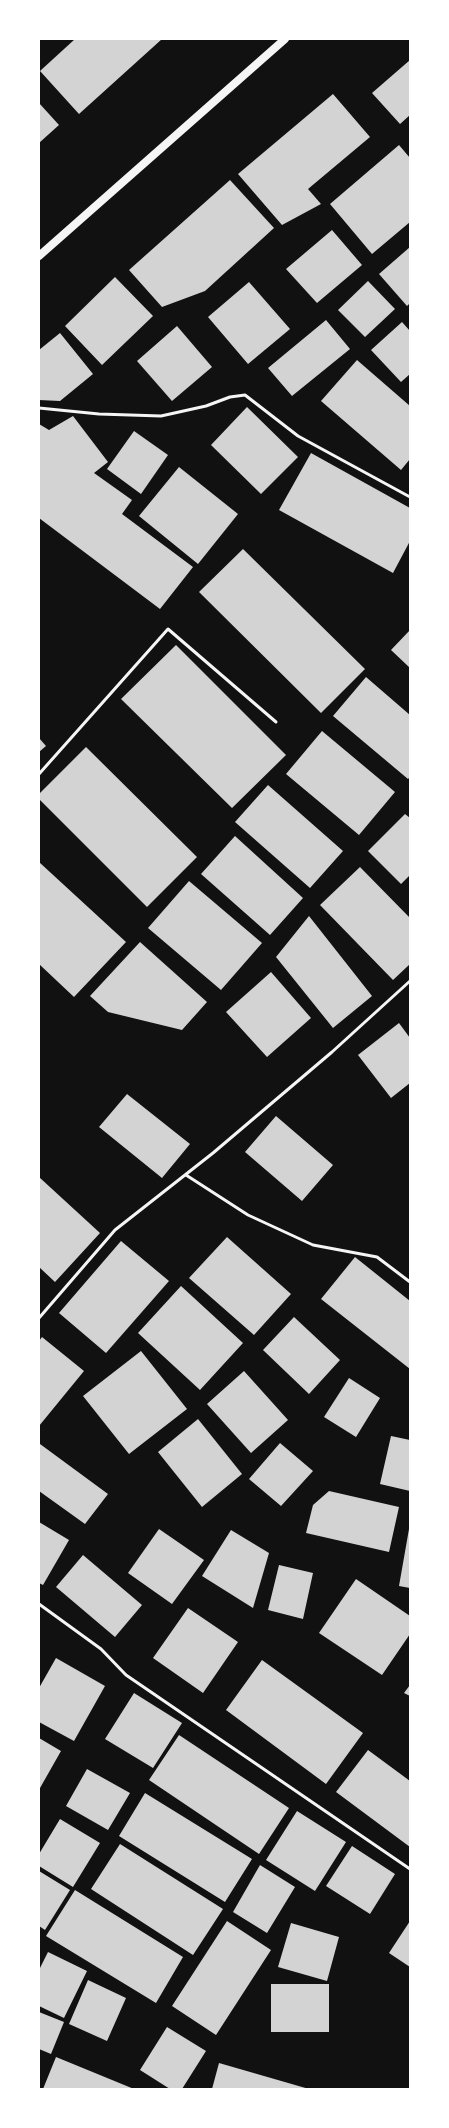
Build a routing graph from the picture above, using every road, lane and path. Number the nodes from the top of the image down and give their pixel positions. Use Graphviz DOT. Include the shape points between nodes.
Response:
graph roads {
  1 [pos="285,39"];
  2 [pos="39,256"];
  3 [pos="39,408"];
  4 [pos="410,497"];
  5 [pos="276,722"];
  6 [pos="39,774"];
  7 [pos="410,981"];
  8 [pos="186,1175"];
  9 [pos="410,1282"];
  10 [pos="39,1318"];
  11 [pos="39,1604"];
  12 [pos="410,1869"];
  1 -- 2 [label="main road"];
  3 -- 4 [label="lane" via="99,414 161,416 245,395 298,436"];
  5 -- 6 [label="lane" via="168,629"];
  7 -- 8 [label="lane" via="332,1052"];
  8 -- 9 [label="lane" via="248,1215 313,1245 377,1257"];
  8 -- 10 [label="lane" via="115,1230"];
  11 -- 12 [label="lane" via="101,1649 126,1675"];
}
